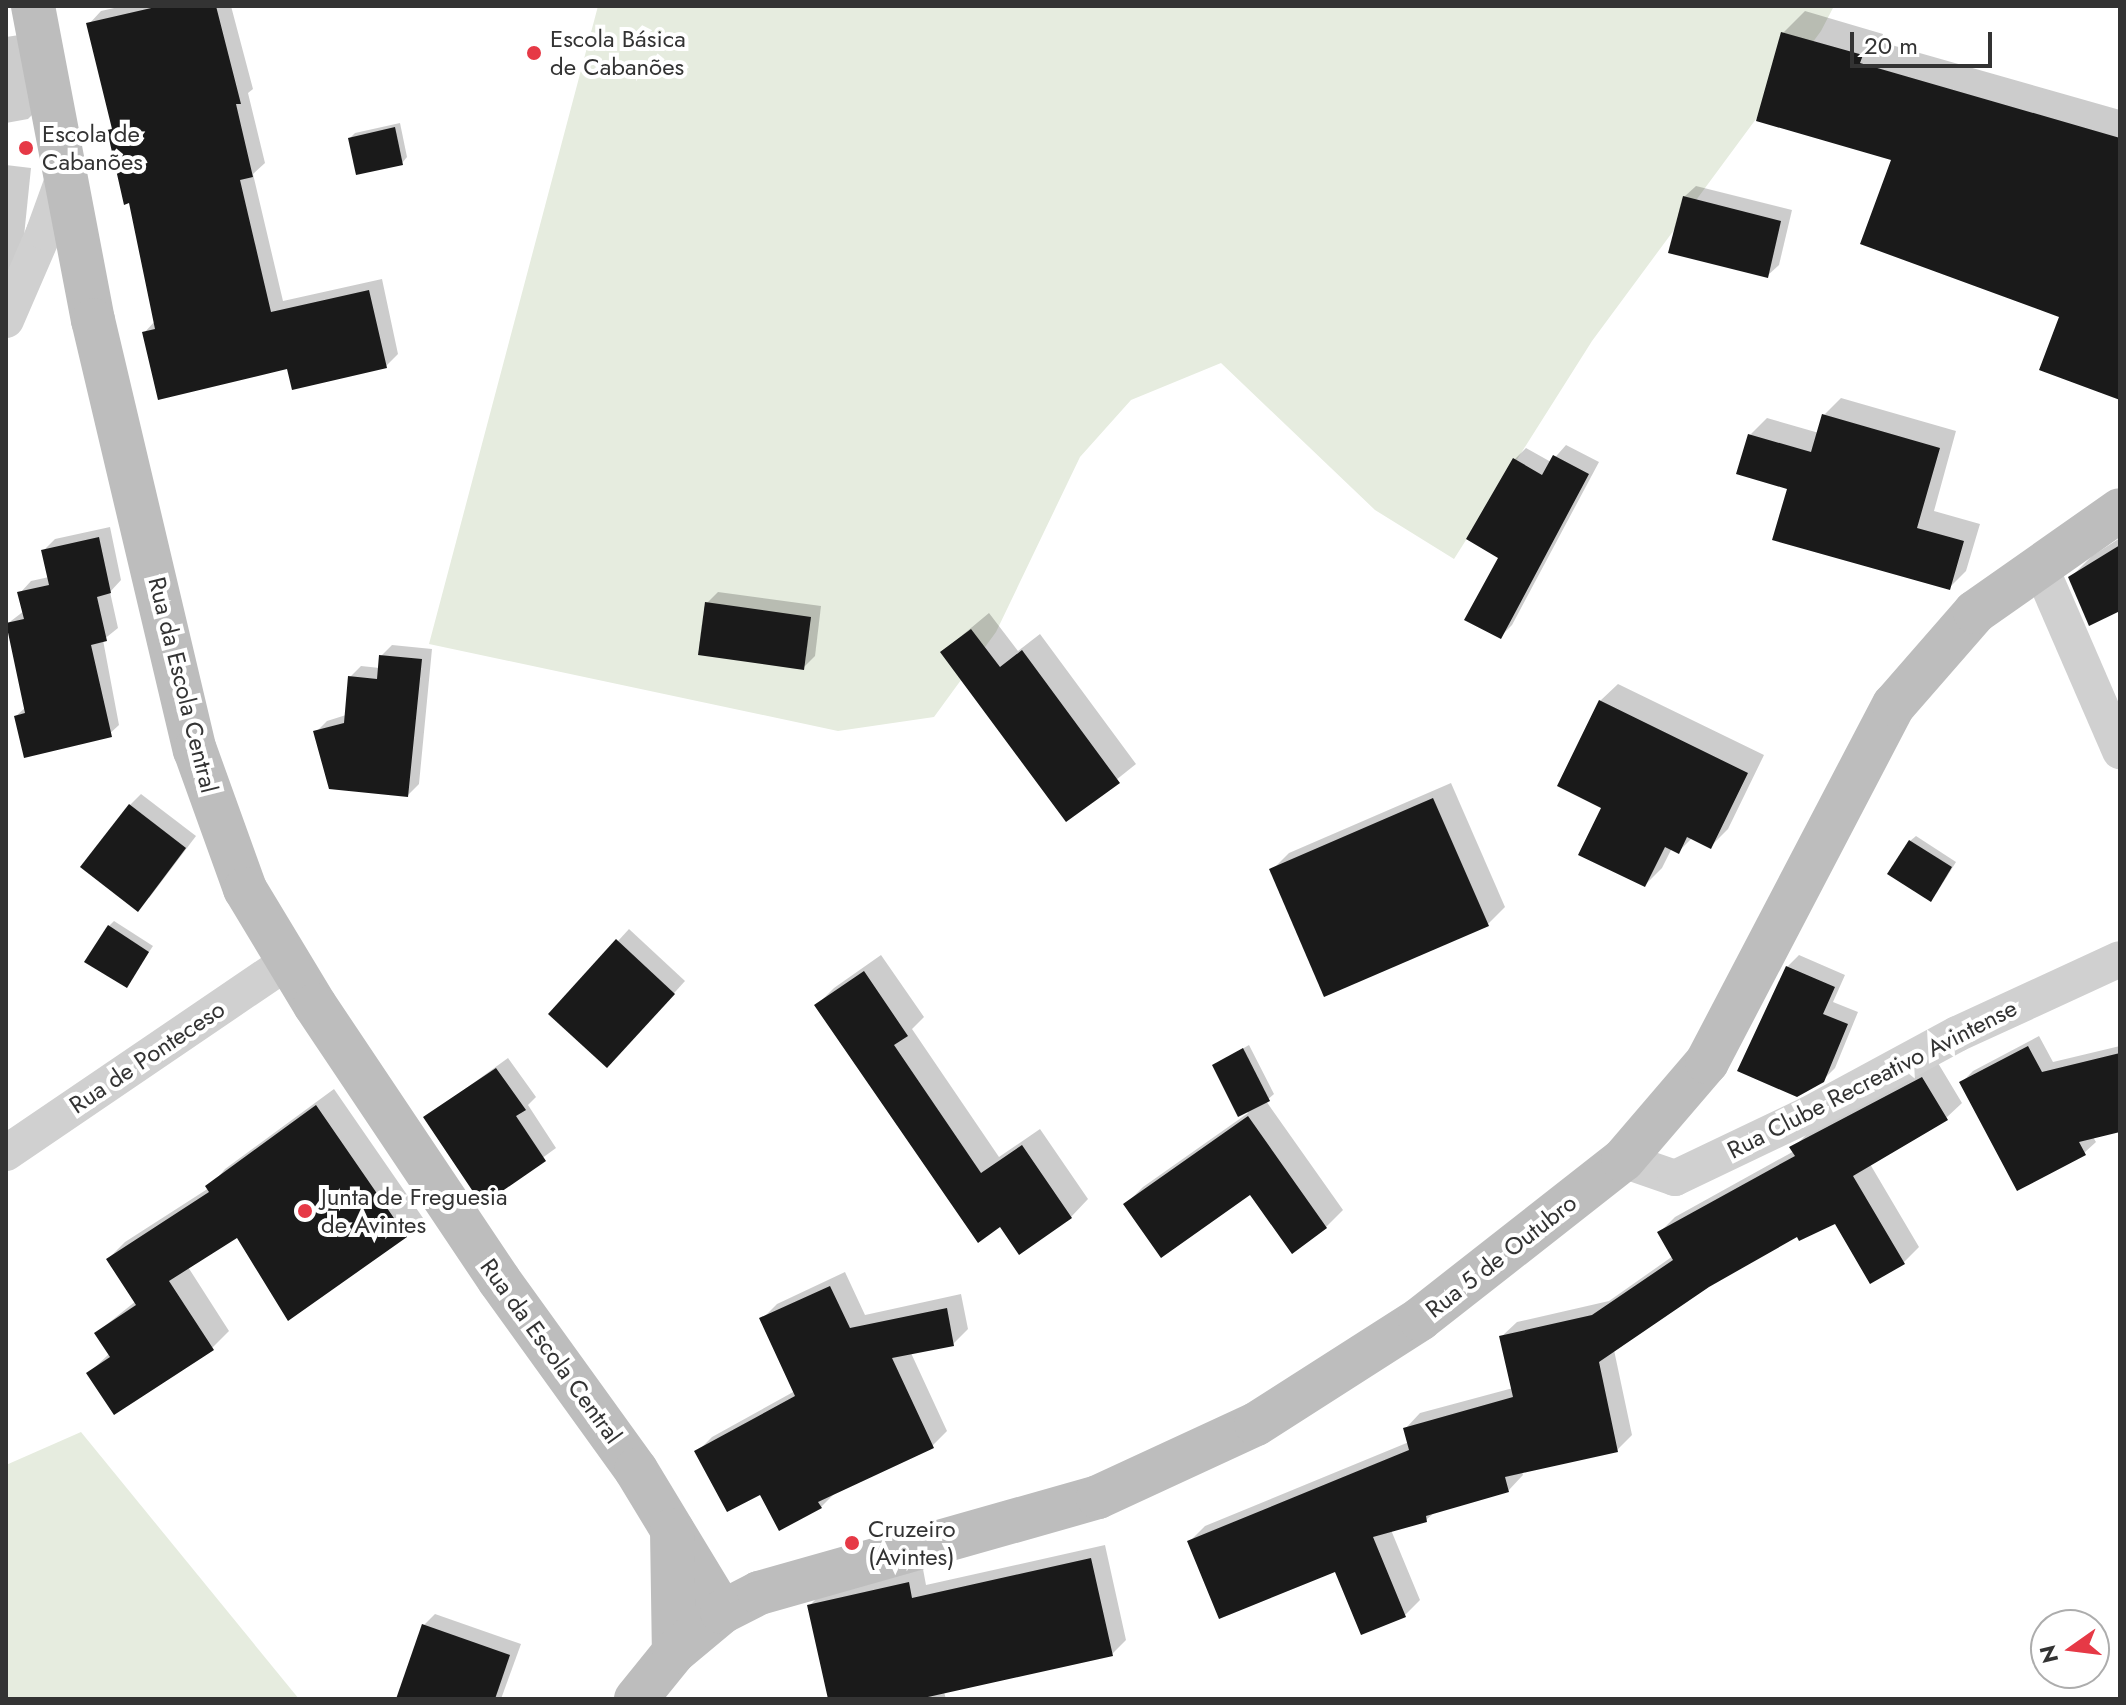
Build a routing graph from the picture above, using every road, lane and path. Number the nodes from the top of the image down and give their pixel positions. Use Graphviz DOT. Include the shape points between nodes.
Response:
graph roads {
  1 [pos="33,6"];
  2 [pos="65,174"];
  3 [pos="6,320"];
  4 [pos="2120,510"];
  5 [pos="2039,564"];
  6 [pos="2120,751"];
  7 [pos="2120,959"];
  8 [pos="289,961"];
  9 [pos="6,1153"];
  10 [pos="1623,1160"];
  11 [pos="672,1529"];
  12 [pos="722,1612"];
  13 [pos="674,1652"];
  14 [pos="636,1699"];
  1 -- 2 [label="street, Rua da Escola Central"];
  2 -- 3 [label="street"];
  2 -- 8 [label="street, Rua da Escola Central" via="93,320 195,750 245,889"];
  4 -- 5 [label="street, Rua 5 de Outubro"];
  5 -- 6 [label="street"];
  5 -- 10 [label="street, Rua 5 de Outubro" via="1975,612 1894,705 1707,1062"];
  7 -- 10 [label="street, Rua Clube Recreativo Avintense" via="1957,1034 1675,1178"];
  8 -- 9 [label="street, Rua de Ponteceso"];
  8 -- 11 [label="street, Rua da Escola Central" via="499,1280 636,1470"];
  10 -- 12 [label="street, Rua 5 de Outubro" via="1420,1319 1256,1424 1098,1497 759,1593"];
  11 -- 12 [label="street, Rua da Escola Central"];
  11 -- 13 [label="street"];
  12 -- 13 [label="street, Rua 5 de Outubro"];
  13 -- 14 [label="street, Rua 5 de Outubro"];
}
